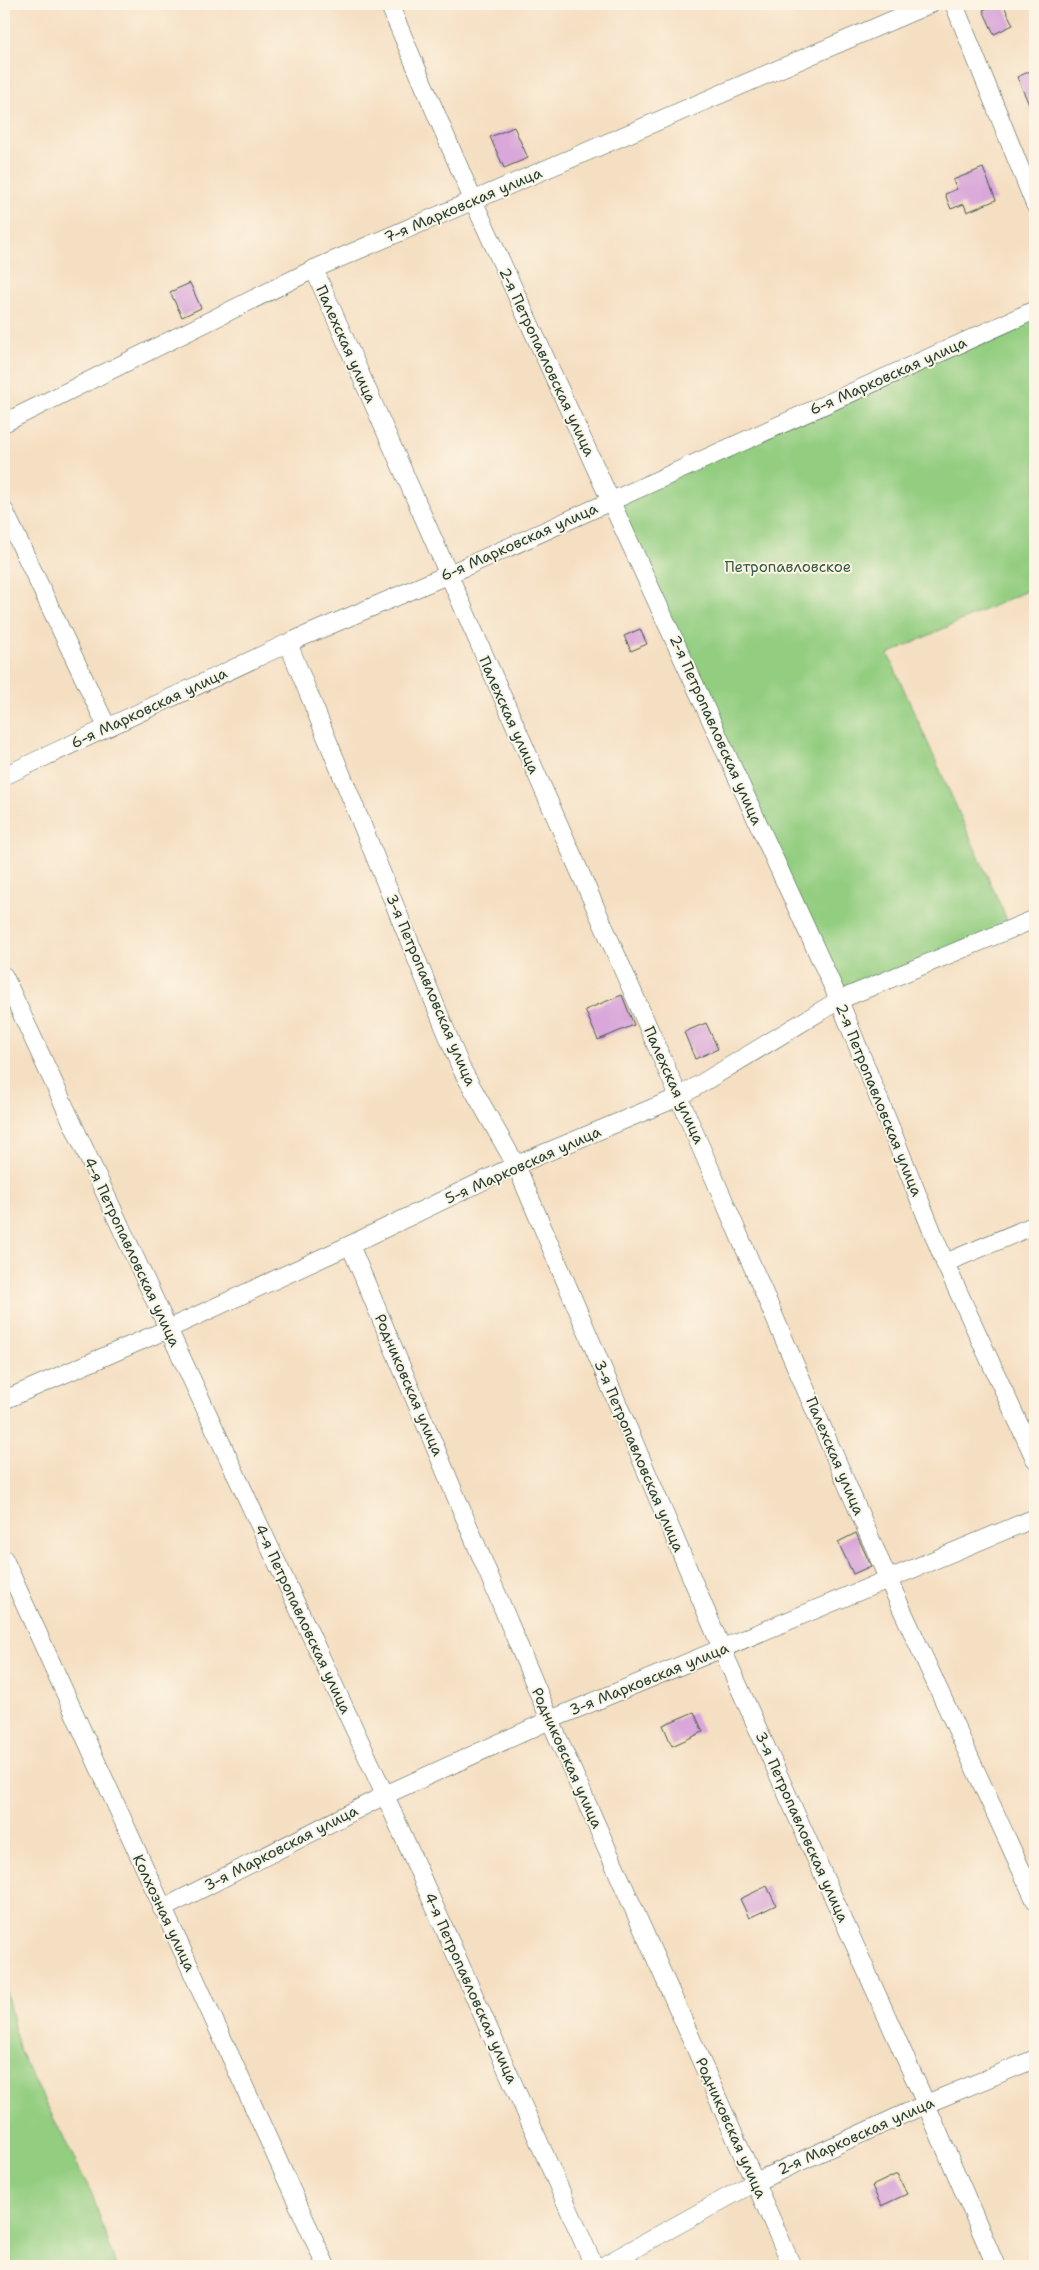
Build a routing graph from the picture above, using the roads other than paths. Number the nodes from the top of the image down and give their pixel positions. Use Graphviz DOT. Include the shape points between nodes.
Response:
graph roads {
  1 [pos="389,4"];
  2 [pos="930,4"];
  3 [pos="954,4"];
  4 [pos="473,200"];
  5 [pos="1035,205"];
  6 [pos="314,269"];
  7 [pos="1035,310"];
  8 [pos="4,423"];
  9 [pos="611,500"];
  10 [pos="4,510"];
  11 [pos="447,575"];
  12 [pos="288,644"];
  13 [pos="107,727"];
  14 [pos="4,776"];
  15 [pos="1035,919"];
  16 [pos="4,976"];
  17 [pos="839,1000"];
  18 [pos="680,1097"];
  19 [pos="516,1165"];
  20 [pos="1035,1225"];
  21 [pos="350,1246"];
  22 [pos="945,1263"];
  23 [pos="168,1329"];
  24 [pos="4,1400"];
  25 [pos="1035,1459"];
  26 [pos="1035,1518"];
  27 [pos="4,1559"];
  28 [pos="888,1579"];
  29 [pos="722,1649"];
  30 [pos="550,1720"];
  31 [pos="385,1795"];
  32 [pos="1035,1900"];
  33 [pos="162,1909"];
  34 [pos="1035,2058"];
  35 [pos="926,2104"];
  36 [pos="754,2182"];
  37 [pos="326,2266"];
  38 [pos="594,2266"];
  39 [pos="603,2266"];
  40 [pos="792,2266"];
  41 [pos="996,2266"];
  1 -- 4 [label="street, 2-я Петропавловская улица"];
  2 -- 4 [label="street, 7-я Марковская улица"];
  3 -- 5 [label="street"];
  4 -- 6 [label="street, 7-я Марковская улица"];
  4 -- 9 [label="street, 2-я Петропавловская улица"];
  6 -- 8 [label="street, 7-я Марковская улица"];
  6 -- 11 [label="street, Палехская улица"];
  7 -- 9 [label="street, 6-я Марковская улица"];
  9 -- 11 [label="street, 6-я Марковская улица"];
  9 -- 17 [label="street, 2-я Петропавловская улица"];
  10 -- 13 [label="street"];
  11 -- 12 [label="street, 6-я Марковская улица"];
  11 -- 18 [label="street, Палехская улица"];
  12 -- 13 [label="street, 6-я Марковская улица"];
  12 -- 19 [label="street, 3-я Петропавловская улица" via="461,1068"];
  13 -- 14 [label="street, 6-я Марковская улица"];
  15 -- 17 [label="street, 5-я Марковская улица"];
  16 -- 23 [label="street, 4-я Петропавловская улица"];
  17 -- 18 [label="street, 5-я Марковская улица"];
  17 -- 22 [label="street, 2-я Петропавловская улица"];
  18 -- 19 [label="street, 5-я Марковская улица"];
  18 -- 28 [label="street, Палехская улица"];
  19 -- 21 [label="street, 5-я Марковская улица"];
  19 -- 29 [label="street, 3-я Петропавловская улица"];
  20 -- 22 [label="street"];
  21 -- 23 [label="street, 5-я Марковская улица"];
  21 -- 30 [label="street, Родниковская улица"];
  22 -- 25 [label="street, 2-я Петропавловская улица"];
  23 -- 24 [label="street, 5-я Марковская улица"];
  23 -- 31 [label="street, 4-я Петропавловская улица"];
  26 -- 28 [label="street, 3-я Марковская улица"];
  27 -- 33 [label="street, Колхозная улица"];
  28 -- 29 [label="street, 3-я Марковская улица"];
  28 -- 32 [label="street, Палехская улица"];
  29 -- 30 [label="street, 3-я Марковская улица"];
  29 -- 35 [label="street, 3-я Петропавловская улица"];
  30 -- 31 [label="street, 3-я Марковская улица"];
  30 -- 36 [label="street, Родниковская улица"];
  31 -- 33 [label="street, 3-я Марковская улица"];
  31 -- 38 [label="street, 4-я Петропавловская улица"];
  33 -- 37 [label="street, Колхозная улица"];
  34 -- 35 [label="street, 2-я Марковская улица"];
  35 -- 36 [label="street, 2-я Марковская улица"];
  35 -- 41 [label="street, 3-я Петропавловская улица"];
  36 -- 39 [label="street, 2-я Марковская улица"];
  36 -- 40 [label="street, Родниковская улица"];
}
